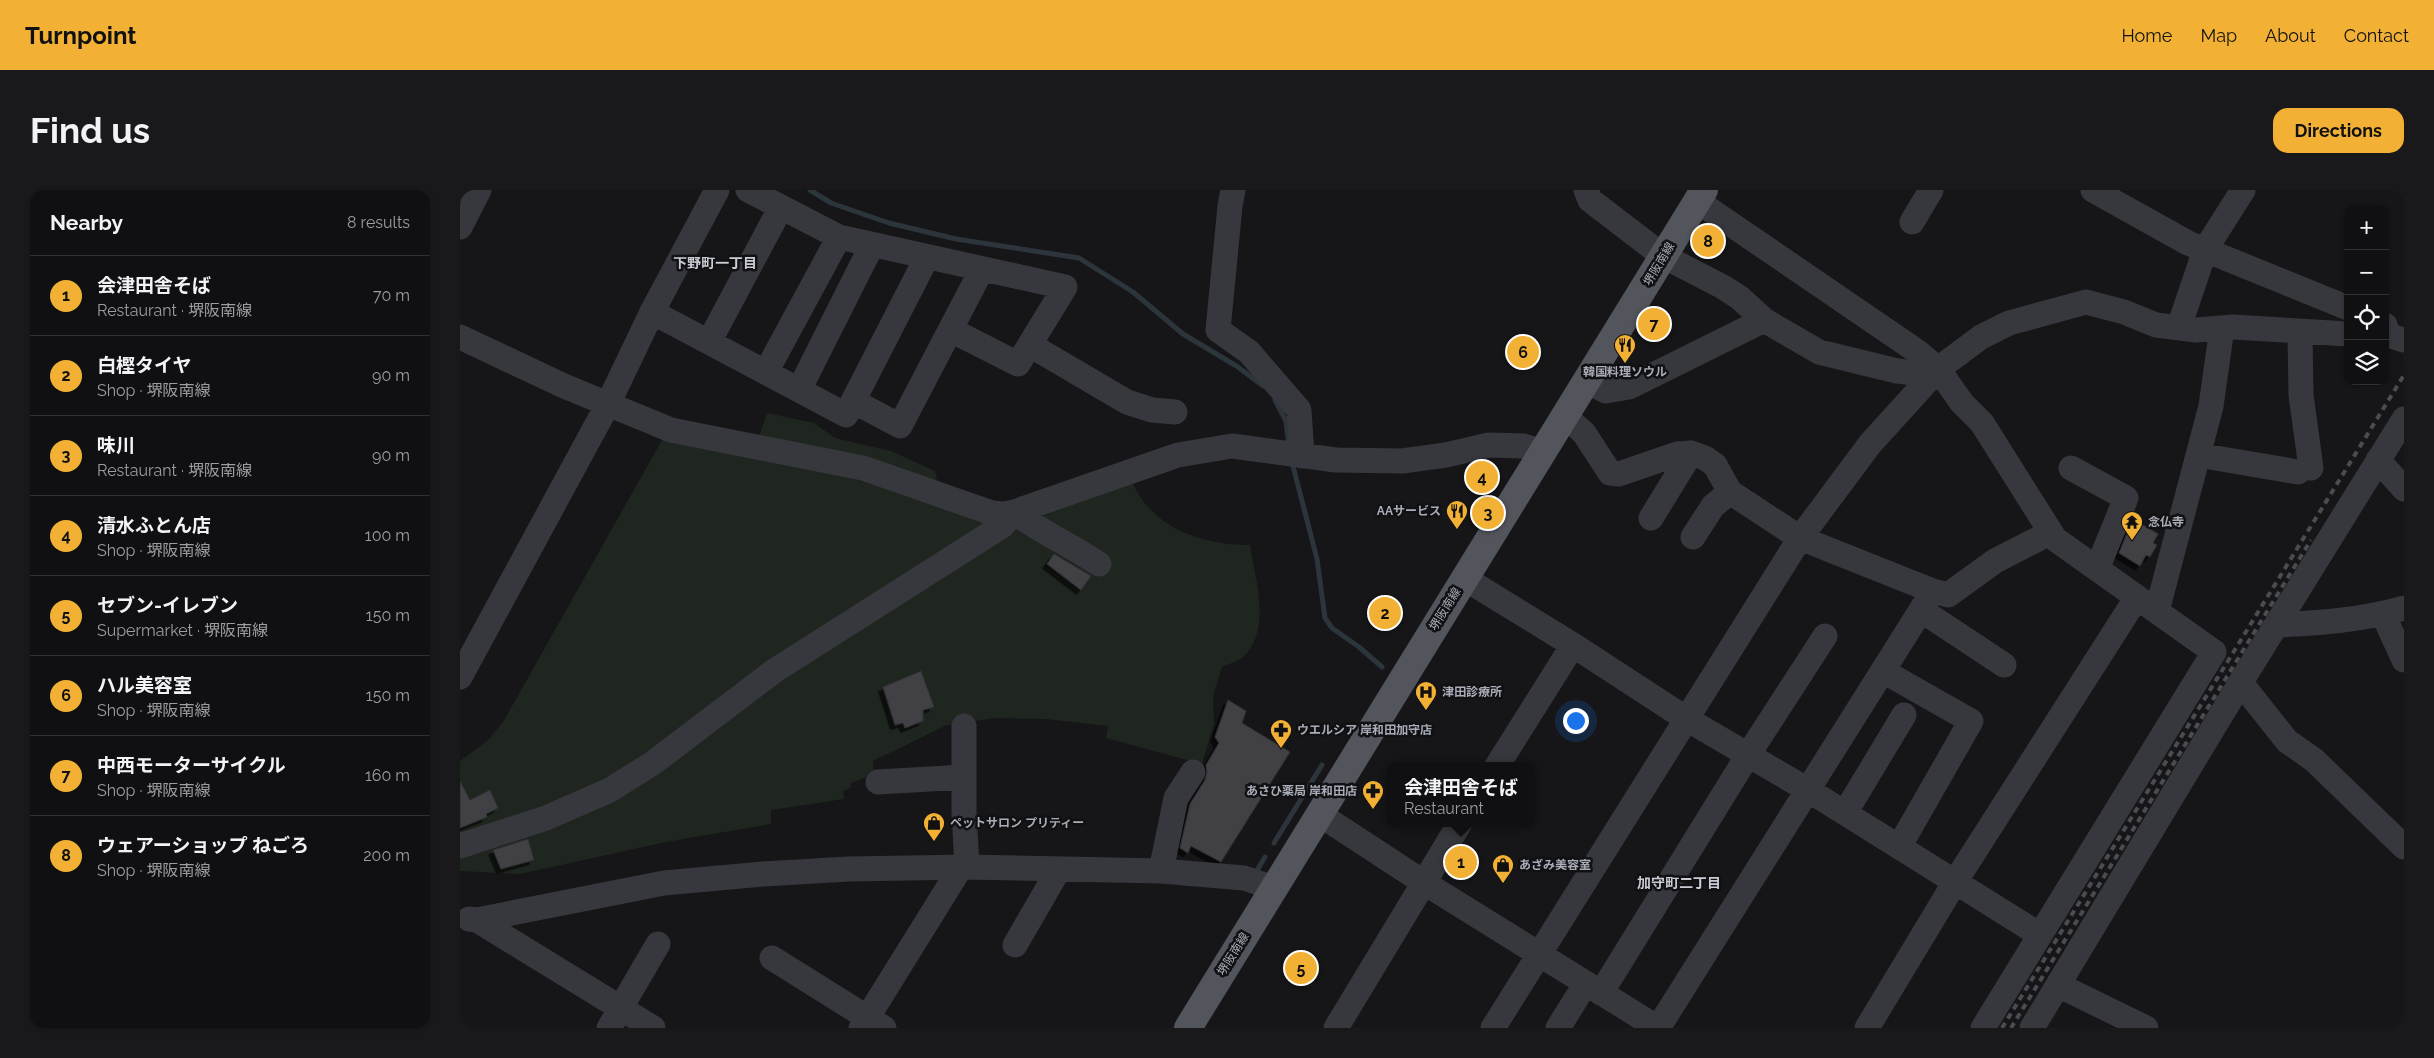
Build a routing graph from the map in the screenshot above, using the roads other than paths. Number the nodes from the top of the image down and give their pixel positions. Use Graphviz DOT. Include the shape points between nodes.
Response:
graph roads {
  1 [pos="479,190"];
  2 [pos="717,190"];
  3 [pos="748,190"];
  4 [pos="1233,190"];
  5 [pos="1586,190"];
  6 [pos="1932,190"];
  7 [pos="2092,190"];
  8 [pos="2243,190"];
  9 [pos="1701,196"];
  10 [pos="781,207"];
  11 [pos="1912,222"];
  12 [pos="460,227"];
  13 [pos="839,237"];
  14 [pos="872,245"];
  15 [pos="2204,250"];
  16 [pos="927,256"];
  17 [pos="1663,256"];
  18 [pos="982,269"];
  19 [pos="2344,306"];
  20 [pos="652,312"];
  21 [pos="1764,320"];
  22 [pos="2180,327"];
  23 [pos="2222,328"];
  24 [pos="951,330"];
  25 [pos="2300,332"];
  26 [pos="2344,334"];
  27 [pos="460,337"];
  28 [pos="709,342"];
  29 [pos="1030,345"];
  30 [pos="766,372"];
  31 [pos="1936,372"];
  32 [pos="1588,382"];
  33 [pos="799,390"];
  34 [pos="853,401"];
  35 [pos="608,404"];
  36 [pos="1175,412"];
  37 [pos="1565,416"];
  38 [pos="2404,419"];
  39 [pos="1543,452"];
  40 [pos="1691,453"];
  41 [pos="2198,455"];
  42 [pos="1302,456"];
  43 [pos="2378,460"];
  44 [pos="2071,468"];
  45 [pos="2404,489"];
  46 [pos="1730,492"];
  47 [pos="1014,512"];
  48 [pos="1651,518"];
  49 [pos="2048,531"];
  50 [pos="1702,533"];
  51 [pos="1800,538"];
  52 [pos="1099,564"];
  53 [pos="2098,569"];
  54 [pos="1464,578"];
  55 [pos="2137,597"];
  56 [pos="1927,601"];
  57 [pos="2157,611"];
  58 [pos="2394,611"];
  59 [pos="2277,625"];
  60 [pos="1825,636"];
  61 [pos="1573,645"];
  62 [pos="2404,660"];
  63 [pos="2004,665"];
  64 [pos="1883,671"];
  65 [pos="460,677"];
  66 [pos="2241,683"];
  67 [pos="1904,715"];
  68 [pos="1686,718"];
  69 [pos="964,726"];
  70 [pos="1748,754"];
  71 [pos="1500,762"];
  72 [pos="1193,772"];
  73 [pos="964,777"];
  74 [pos="878,782"];
  75 [pos="1808,790"];
  76 [pos="1845,813"];
  77 [pos="1319,814"];
  78 [pos="1457,827"];
  79 [pos="460,846"];
  80 [pos="2404,846"];
  81 [pos="1899,847"];
  82 [pos="964,867"];
  83 [pos="1060,869"];
  84 [pos="1161,871"];
  85 [pos="1423,882"];
  86 [pos="1956,882"];
  87 [pos="1274,888"];
  88 [pos="468,919"];
  89 [pos="2040,935"];
  90 [pos="1024,940"];
  91 [pos="658,944"];
  92 [pos="1539,954"];
  93 [pos="772,958"];
  94 [pos="2058,985"];
  95 [pos="1594,988"];
  96 [pos="615,1018"];
  97 [pos="871,1025"];
  98 [pos="653,1028"];
  99 [pos="1188,1028"];
  100 [pos="1336,1028"];
  101 [pos="1493,1028"];
  102 [pos="1558,1028"];
  103 [pos="1658,1028"];
  104 [pos="1867,1028"];
  105 [pos="1983,1028"];
  106 [pos="2032,1028"];
  107 [pos="2146,1028"];
  1 -- 12 [label="street"];
  2 -- 20 [label="street"];
  3 -- 10 [label="street"];
  4 -- 42 [label="street" via="1218,330 1249,352 1299,410"];
  5 -- 17 [label="street" via="1590,200"];
  6 -- 11 [label="street"];
  7 -- 15 [label="street"];
  8 -- 15 [label="street"];
  9 -- 17 [label="main road, 堺阪南線"];
  9 -- 31 [label="street" via="1918,352"];
  10 -- 13 [label="street"];
  10 -- 28 [label="street"];
  13 -- 14 [label="street"];
  13 -- 30 [label="street"];
  14 -- 16 [label="street"];
  14 -- 33 [label="street"];
  15 -- 19 [label="street"];
  15 -- 22 [label="street"];
  16 -- 18 [label="street"];
  16 -- 34 [label="street"];
  17 -- 21 [label="street" via="1734,294"];
  17 -- 32 [label="main road, 堺阪南線"];
  18 -- 24 [label="street"];
  18 -- 29 [label="street" via="1065,287"];
  20 -- 28 [label="street"];
  20 -- 35 [label="street"];
  21 -- 31 [label="street" via="1820,352 1897,371"];
  21 -- 32 [label="street" via="1629,387 1606,391"];
  22 -- 23 [label="street" via="2196,330"];
  22 -- 31 [label="street" via="2156,325 2086,302 2009,323 1981,337"];
  23 -- 25 [label="street"];
  23 -- 41 [label="street" via="2211,406"];
  24 -- 29 [label="street" via="1018,364"];
  24 -- 34 [label="street" via="900,426"];
  25 -- 26 [label="street"];
  25 -- 41 [label="street" via="2304,470"];
  27 -- 35 [label="street"];
  28 -- 30 [label="street"];
  29 -- 36 [label="street" via="1127,402 1152,410"];
  30 -- 33 [label="street"];
  31 -- 49 [label="street" via="1982,423"];
  31 -- 51 [label="street" via="1870,444"];
  32 -- 37 [label="main road, 堺阪南線"];
  33 -- 34 [label="street" via="846,415"];
  35 -- 47 [label="street" via="671,430 863,468 992,513"];
  35 -- 65 [label="street"];
  37 -- 39 [label="main road, 堺阪南線"];
  37 -- 40 [label="street" via="1584,433 1610,472 1619,474 1677,454"];
  38 -- 43 [label="street"];
  39 -- 42 [label="street" via="1523,446 1490,445 1402,461"];
  39 -- 54 [label="main road, 堺阪南線"];
  40 -- 46 [label="street" via="1715,465"];
  40 -- 48 [label="street"];
  41 -- 57 [label="street"];
  42 -- 47 [label="street" via="1232,446 1187,454"];
  43 -- 45 [label="street"];
  43 -- 59 [label="street"];
  44 -- 53 [label="street" via="2126,498"];
  46 -- 50 [label="street" via="1713,506"];
  46 -- 51 [label="street"];
  47 -- 52 [label="street"];
  47 -- 79 [label="street" via="1002,526 774,671 653,763 610,790 546,818"];
  49 -- 53 [label="street"];
  49 -- 56 [label="street" via="1995,561 1948,595"];
  51 -- 56 [label="street"];
  51 -- 68 [label="street"];
  53 -- 55 [label="street"];
  54 -- 61 [label="street"];
  54 -- 77 [label="main road, 堺阪南線"];
  55 -- 57 [label="street"];
  55 -- 86 [label="street"];
  56 -- 63 [label="street"];
  56 -- 64 [label="street"];
  57 -- 89 [label="street" via="2214,652"];
  58 -- 59 [label="street" via="2330,622"];
  58 -- 62 [label="street"];
  59 -- 66 [label="street"];
  60 -- 70 [label="street"];
  61 -- 68 [label="street"];
  61 -- 71 [label="street"];
  64 -- 75 [label="street"];
  64 -- 81 [label="street" via="1971,721"];
  66 -- 80 [label="street" via="2287,740 2314,760"];
  66 -- 94 [label="street"];
  67 -- 76 [label="street"];
  68 -- 70 [label="street"];
  68 -- 92 [label="street"];
  69 -- 73 [label="street"];
  70 -- 75 [label="street"];
  70 -- 95 [label="street"];
  72 -- 84 [label="street" via="1176,798"];
  73 -- 74 [label="street"];
  73 -- 82 [label="street"];
  75 -- 76 [label="street"];
  75 -- 103 [label="street"];
  76 -- 81 [label="street"];
  77 -- 85 [label="street"];
  77 -- 87 [label="main road, 堺阪南線"];
  78 -- 85 [label="street"];
  81 -- 86 [label="street"];
  82 -- 83 [label="street"];
  82 -- 88 [label="street" via="763,874 664,883"];
  82 -- 97 [label="street"];
  83 -- 84 [label="street"];
  83 -- 90 [label="street"];
  84 -- 87 [label="street" via="1244,878"];
  85 -- 92 [label="street"];
  85 -- 100 [label="street"];
  86 -- 89 [label="street"];
  86 -- 104 [label="street"];
  87 -- 99 [label="main road, 堺阪南線"];
  88 -- 96 [label="street"];
  89 -- 105 [label="street"];
  91 -- 96 [label="street"];
  92 -- 95 [label="street"];
  92 -- 101 [label="street"];
  93 -- 97 [label="street"];
  94 -- 106 [label="street"];
  94 -- 107 [label="street"];
  95 -- 102 [label="street"];
  95 -- 103 [label="street"];
  96 -- 98 [label="street"];
}
